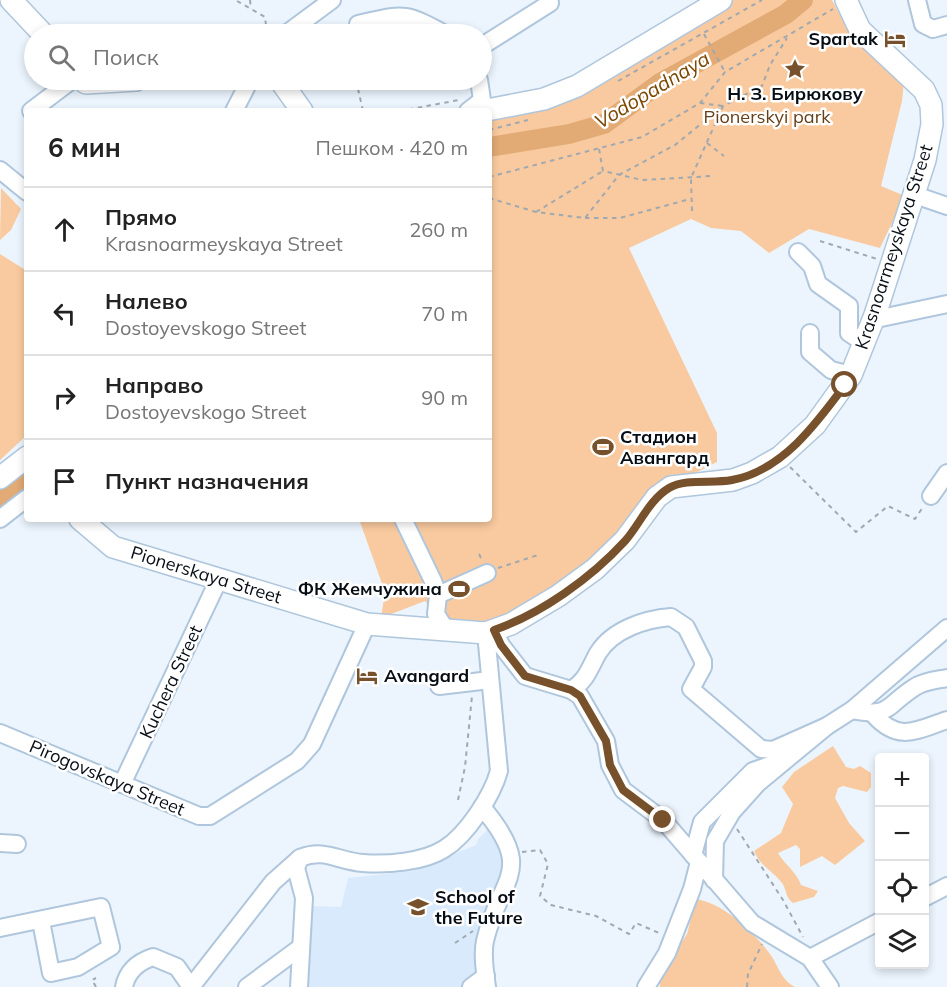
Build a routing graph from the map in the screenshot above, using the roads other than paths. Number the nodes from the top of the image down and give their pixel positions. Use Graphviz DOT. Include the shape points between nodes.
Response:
graph roads {
  1 [pos="10,0"];
  2 [pos="332,0"];
  3 [pos="711,0"];
  4 [pos="721,0"];
  5 [pos="917,0"];
  6 [pos="846,1"];
  7 [pos="550,3"];
  8 [pos="33,24"];
  9 [pos="300,24"];
  10 [pos="358,24"];
  11 [pos="426,24"];
  12 [pos="947,25"];
  13 [pos="492,40"];
  14 [pos="59,90"];
  15 [pos="245,90"];
  16 [pos="287,90"];
  17 [pos="481,90"];
  18 [pos="468,107"];
  19 [pos="35,108"];
  20 [pos="236,108"];
  21 [pos="301,108"];
  22 [pos="492,109"];
  23 [pos="0,170"];
  24 [pos="24,190"];
  25 [pos="912,194"];
  26 [pos="947,206"];
  27 [pos="798,252"];
  28 [pos="947,304"];
  29 [pos="875,315"];
  30 [pos="810,333"];
  31 [pos="864,343"];
  32 [pos="850,375"];
  33 [pos="24,459"];
  34 [pos="947,473"];
  35 [pos="0,478"];
  36 [pos="931,496"];
  37 [pos="24,500"];
  38 [pos="0,519"];
  39 [pos="84,522"];
  40 [pos="404,522"];
  41 [pos="487,573"];
  42 [pos="219,579"];
  43 [pos="438,596"];
  44 [pos="367,624"];
  45 [pos="947,628"];
  46 [pos="446,630"];
  47 [pos="498,633"];
  48 [pos="947,678"];
  49 [pos="482,681"];
  50 [pos="439,686"];
  51 [pos="571,690"];
  52 [pos="852,710"];
  53 [pos="874,715"];
  54 [pos="947,720"];
  55 [pos="827,726"];
  56 [pos="0,732"];
  57 [pos="786,759"];
  58 [pos="122,784"];
  59 [pos="482,807"];
  60 [pos="0,843"];
  61 [pos="17,844"];
  62 [pos="300,858"];
  63 [pos="696,859"];
  64 [pos="714,880"];
  65 [pos="947,886"];
  66 [pos="929,895"];
  67 [pos="40,921"];
  68 [pos="875,923"];
  69 [pos="0,928"];
  70 [pos="301,947"];
  71 [pos="811,957"];
  72 [pos="158,958"];
  73 [pos="174,979"];
  74 [pos="486,982"];
  75 [pos="124,987"];
  76 [pos="191,987"];
  77 [pos="247,987"];
  78 [pos="299,987"];
  79 [pos="471,987"];
  80 [pos="646,987"];
  81 [pos="830,987"];
  1 -- 8 [label="main road"];
  2 -- 9 [label="street"];
  3 -- 18 [label="main road" via="555,91"];
  4 -- 22 [label="main road" via="577,87 543,99"];
  5 -- 12 [label="street" via="923,24 933,29"];
  6 -- 25 [label="main road, Krasnoarmeyskaya Street" via="860,30 924,90 930,105 932,124 925,160"];
  7 -- 13 [label="street"];
  10 -- 11 [label="street" via="399,15"];
  14 -- 19 [label="street"];
  15 -- 20 [label="street"];
  16 -- 21 [label="main road"];
  17 -- 18 [label="street" via="482,99"];
  23 -- 24 [label="street"];
  25 -- 26 [label="street"];
  25 -- 29 [label="main road, Krasnoarmeyskaya Street"];
  27 -- 31 [label="street" via="812,266 818,284 849,306 849,333"];
  28 -- 29 [label="street" via="881,318"];
  29 -- 31 [label="main road, Krasnoarmeyskaya Street"];
  30 -- 32 [label="street" via="810,352 831,370"];
  31 -- 32 [label="main road, Krasnoarmeyskaya Street"];
  32 -- 47 [label="main road, Krasnoarmeyskaya Street" via="815,425 780,457 733,480 671,487 657,497 625,540 595,569"];
  33 -- 35 [label="main road"];
  34 -- 36 [label="street"];
  37 -- 38 [label="street"];
  39 -- 42 [label="main road, Pionerskaya Street" via="113,547"];
  40 -- 43 [label="street"];
  41 -- 43 [label="street"];
  42 -- 44 [label="main road, Pionerskaya Street"];
  42 -- 58 [label="street, Kuchera Street"];
  43 -- 46 [label="street" via="436,614"];
  44 -- 46 [label="main road, Pionerskaya Street"];
  44 -- 58 [label="street, Pirogovskaya Street" via="312,744 297,761 219,813 199,816"];
  45 -- 52 [label="street"];
  46 -- 47 [label="main road, Pionerskaya Street"];
  47 -- 49 [label="street"];
  47 -- 51 [label="street" via="525,676"];
  48 -- 53 [label="street" via="915,687"];
  49 -- 50 [label="street"];
  49 -- 59 [label="street" via="499,771 495,787"];
  51 -- 55 [label="street" via="582,683 599,652 610,641 639,623 671,617 686,627 703,661 690,689 761,749 773,750"];
  51 -- 63 [label="street" via="580,696 606,741 610,765 623,790 663,820"];
  52 -- 53 [label="street"];
  52 -- 55 [label="street"];
  53 -- 54 [label="street" via="885,727 909,733"];
  55 -- 57 [label="street"];
  56 -- 58 [label="street, Pirogovskaya Street"];
  57 -- 63 [label="street" via="753,771 702,822"];
  57 -- 64 [label="street" via="758,783 728,818 715,841"];
  59 -- 62 [label="street" via="444,849 401,863 361,863 314,852"];
  59 -- 74 [label="street" via="504,834 511,856 510,881 484,943"];
  60 -- 61 [label="street"];
  62 -- 70 [label="street" via="296,868 304,898"];
  62 -- 76 [label="street" via="273,882"];
  63 -- 64 [label="street"];
  63 -- 80 [label="street" via="692,889 673,939"];
  64 -- 71 [label="street" via="752,923"];
  65 -- 66 [label="street"];
  67 -- 67 [label="street" via="51,973 78,968 111,947 101,907"];
  67 -- 69 [label="street"];
  68 -- 71 [label="street"];
  70 -- 77 [label="street"];
  70 -- 78 [label="street"];
  71 -- 81 [label="street"];
  72 -- 73 [label="street"];
  72 -- 75 [label="street" via="142,960 126,976"];
  72 -- 76 [label="street" via="177,967"];
  74 -- 79 [label="street"];
}
